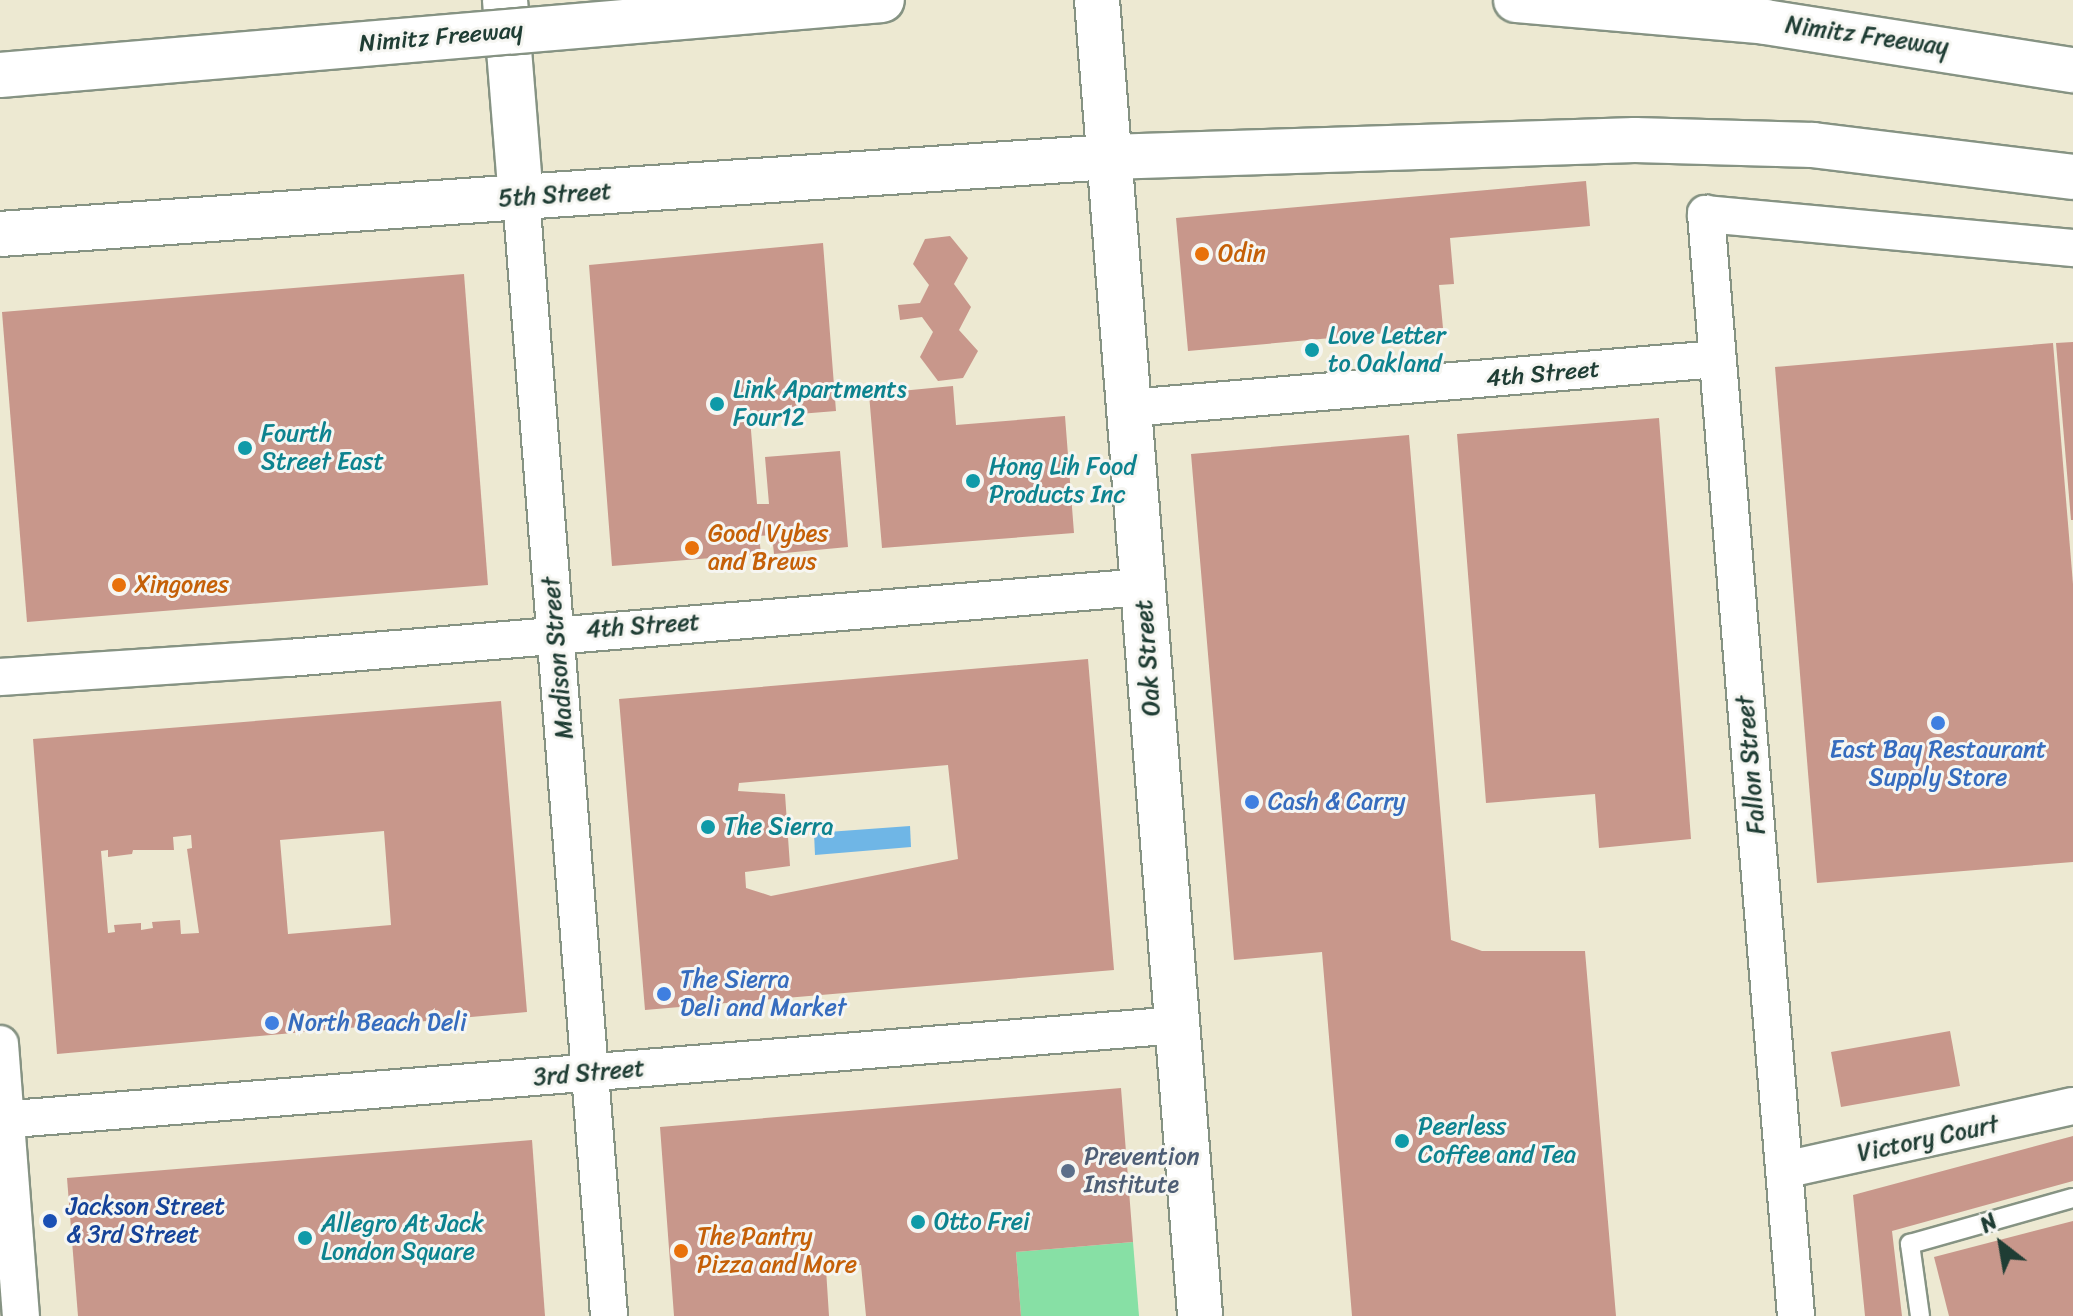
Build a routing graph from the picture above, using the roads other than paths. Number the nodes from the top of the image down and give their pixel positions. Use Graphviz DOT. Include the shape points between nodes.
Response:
graph roads {
  1 [pos="505,0"];
  2 [pos="882,0"];
  3 [pos="1097,0"];
  4 [pos="1516,0"];
  5 [pos="2073,70"];
  6 [pos="0,75"];
  7 [pos="1109,157"];
  8 [pos="2073,177"];
  9 [pos="521,197"];
  10 [pos="0,234"];
  11 [pos="2073,248"];
  12 [pos="1717,359"];
  13 [pos="1129,408"];
  14 [pos="1143,587"];
  15 [pos="556,633"];
  16 [pos="0,677"];
  17 [pos="1177,1025"];
  18 [pos="0,1044"];
  19 [pos="590,1073"];
  20 [pos="2073,1106"];
  21 [pos="3,1120"];
  22 [pos="1784,1170"];
  23 [pos="2073,1198"];
  24 [pos="21,1316"];
  25 [pos="609,1316"];
  26 [pos="1200,1316"];
  27 [pos="1796,1316"];
  28 [pos="1920,1316"];
  1 -- 9 [label="main road, Madison Street"];
  2 -- 6 [label="main road, Nimitz Freeway, bridge"];
  3 -- 7 [label="main road, Oak Street"];
  4 -- 5 [label="main road, Nimitz Freeway" via="1765,22"];
  7 -- 8 [label="main road, 5th Street" via="1635,140 1813,145"];
  7 -- 9 [label="main road, 5th Street"];
  7 -- 13 [label="main road, Oak Street"];
  9 -- 10 [label="main road, 5th Street"];
  9 -- 15 [label="street, Madison Street"];
  11 -- 12 [label="street, Fallon Street" via="1706,214"];
  12 -- 13 [label="street, 4th Street"];
  12 -- 22 [label="street, Fallon Street"];
  13 -- 14 [label="main road, Oak Street"];
  14 -- 15 [label="street, 4th Street"];
  14 -- 17 [label="main road, Oak Street"];
  15 -- 16 [label="street, 4th Street"];
  15 -- 19 [label="street, Madison Street"];
  17 -- 19 [label="street, 3rd Street"];
  17 -- 26 [label="main road, Oak Street"];
  18 -- 21 [label="street"];
  19 -- 21 [label="street, 3rd Street"];
  19 -- 25 [label="street, Madison Street"];
  20 -- 22 [label="street, Victory Court"];
  21 -- 24 [label="street"];
  22 -- 27 [label="street, Fallon Street"];
  23 -- 28 [label="lane" via="1910,1244"];
}
